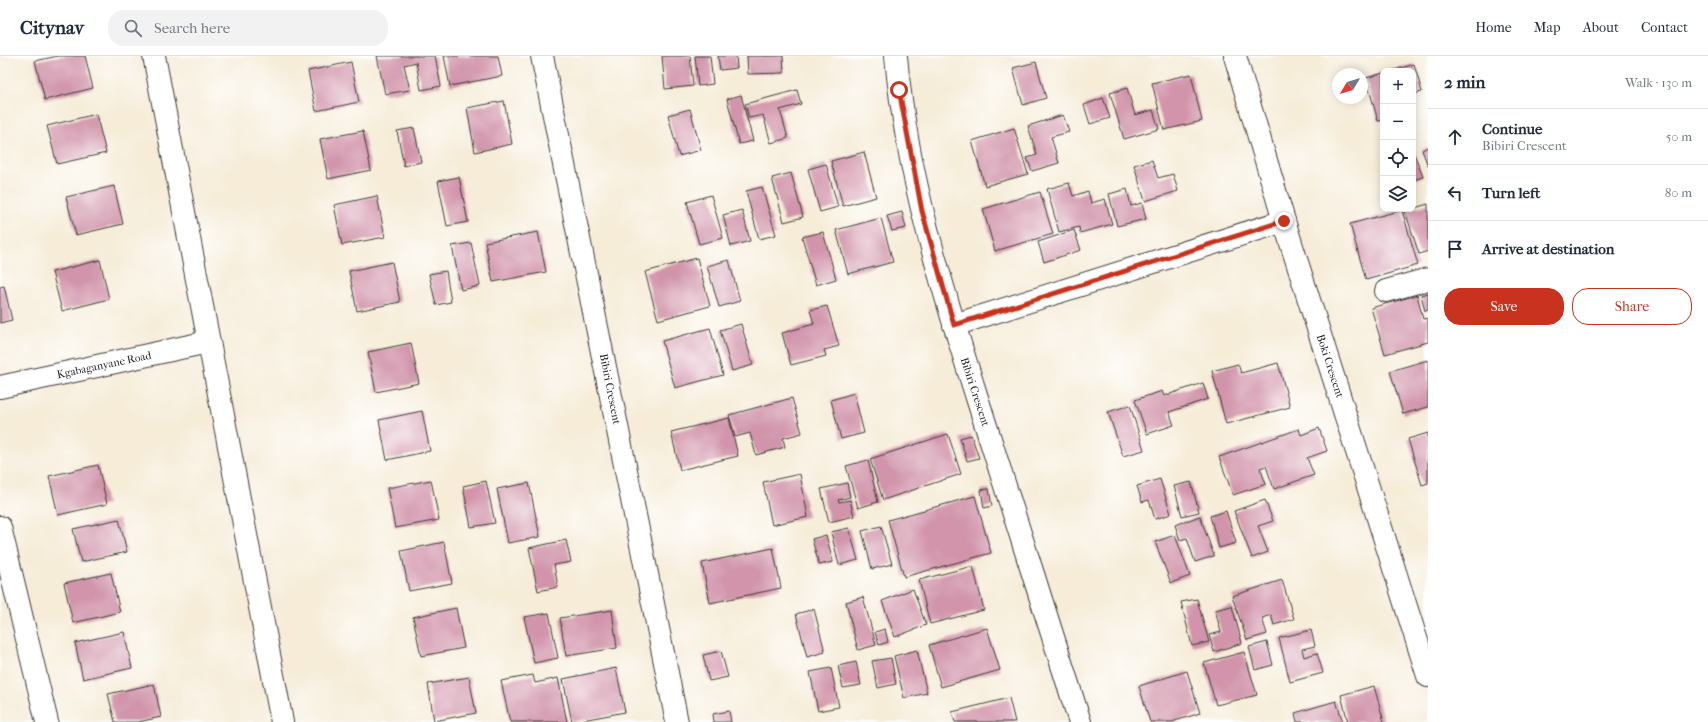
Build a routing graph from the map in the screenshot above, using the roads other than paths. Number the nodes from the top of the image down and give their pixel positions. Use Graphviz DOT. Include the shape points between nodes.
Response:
graph roads {
  1 [pos="154,56"];
  2 [pos="542,56"];
  3 [pos="896,56"];
  4 [pos="1235,56"];
  5 [pos="1284,221"];
  6 [pos="1428,279"];
  7 [pos="1386,290"];
  8 [pos="954,325"];
  9 [pos="208,342"];
  10 [pos="0,388"];
  11 [pos="0,527"];
  12 [pos="1428,676"];
  13 [pos="47,722"];
  14 [pos="282,722"];
  15 [pos="677,722"];
  16 [pos="1080,722"];
  1 -- 9 [label="street"];
  2 -- 15 [label="street, Bibiri Crescent"];
  3 -- 8 [label="street, Bibiri Crescent" via="899,90 922,211"];
  4 -- 5 [label="street, Boki Crescent"];
  5 -- 8 [label="street"];
  5 -- 12 [label="street, Boki Crescent"];
  6 -- 7 [label="street"];
  8 -- 16 [label="street, Bibiri Crescent"];
  9 -- 10 [label="street, Kgabaganyane Road"];
  9 -- 14 [label="street"];
  11 -- 13 [label="street"];
}
